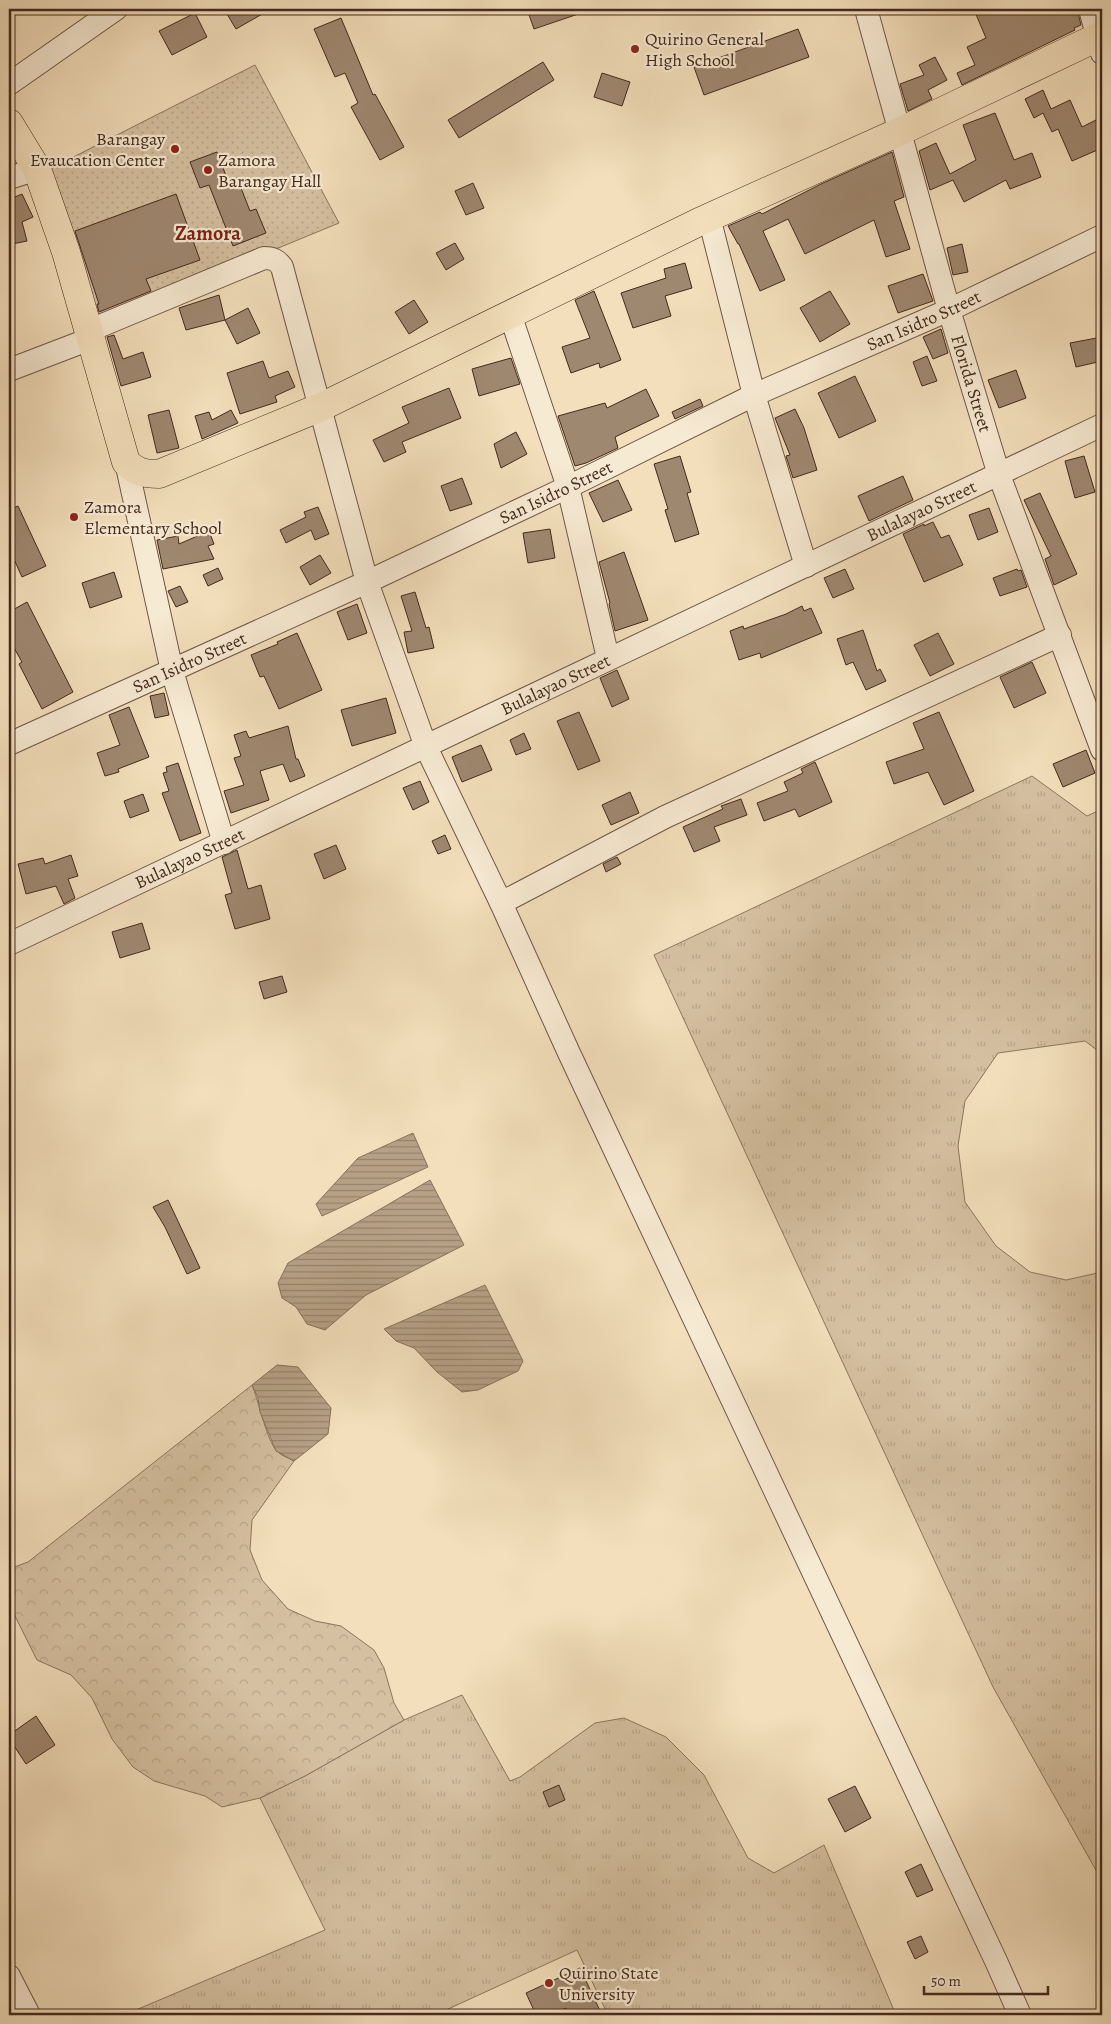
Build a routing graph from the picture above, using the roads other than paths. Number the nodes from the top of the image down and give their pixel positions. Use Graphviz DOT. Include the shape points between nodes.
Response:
graph roads {
  1 [pos="116,9"];
  2 [pos="866,9"];
  3 [pos="1090,9"];
  4 [pos="1101,42"];
  5 [pos="9,84"];
  6 [pos="9,124"];
  7 [pos="901,131"];
  8 [pos="37,169"];
  9 [pos="9,178"];
  10 [pos="709,217"];
  11 [pos="1102,236"];
  12 [pos="949,310"];
  13 [pos="510,314"];
  14 [pos="89,335"];
  15 [pos="9,370"];
  16 [pos="754,395"];
  17 [pos="321,407"];
  18 [pos="1102,424"];
  19 [pos="126,462"];
  20 [pos="999,475"];
  21 [pos="568,487"];
  22 [pos="806,566"];
  23 [pos="367,582"];
  24 [pos="1060,635"];
  25 [pos="608,658"];
  26 [pos="172,671"];
  27 [pos="9,744"];
  28 [pos="426,747"];
  29 [pos="1102,750"];
  30 [pos="224,843"];
  31 [pos="501,903"];
  32 [pos="9,944"];
  33 [pos="9,1976"];
  34 [pos="29,2015"];
  35 [pos="1020,2015"];
  1 -- 5 [label="street"];
  2 -- 7 [label="street, Florida Street"];
  3 -- 4 [label="street"];
  4 -- 7 [label="main road"];
  6 -- 8 [label="main road"];
  7 -- 10 [label="main road"];
  7 -- 12 [label="street, Florida Street"];
  8 -- 9 [label="street"];
  8 -- 14 [label="main road" via="66,252"];
  10 -- 13 [label="main road"];
  10 -- 16 [label="street"];
  11 -- 12 [label="street, San Isidro Street"];
  12 -- 16 [label="street, San Isidro Street"];
  12 -- 20 [label="street, Florida Street"];
  13 -- 17 [label="main road"];
  13 -- 21 [label="street"];
  14 -- 15 [label="street"];
  14 -- 17 [label="street" via="264,258 273,258 286,275"];
  14 -- 19 [label="main road"];
  16 -- 21 [label="street, San Isidro Street"];
  16 -- 22 [label="street"];
  17 -- 19 [label="main road" via="159,474 143,473"];
  17 -- 23 [label="street"];
  18 -- 20 [label="street, Bulalayao Street"];
  19 -- 26 [label="street"];
  20 -- 22 [label="street, Bulalayao Street"];
  20 -- 24 [label="street, Florida Street"];
  21 -- 23 [label="street, San Isidro Street"];
  21 -- 25 [label="street"];
  22 -- 25 [label="street, Bulalayao Street"];
  23 -- 26 [label="street, San Isidro Street"];
  23 -- 28 [label="street"];
  24 -- 29 [label="street, Florida Street"];
  24 -- 31 [label="street" via="665,818"];
  25 -- 28 [label="street, Bulalayao Street"];
  26 -- 27 [label="street, San Isidro Street"];
  26 -- 30 [label="street"];
  28 -- 30 [label="street, Bulalayao Street"];
  28 -- 31 [label="street"];
  30 -- 32 [label="street, Bulalayao Street"];
  31 -- 35 [label="street"];
  33 -- 34 [label="street"];
}
